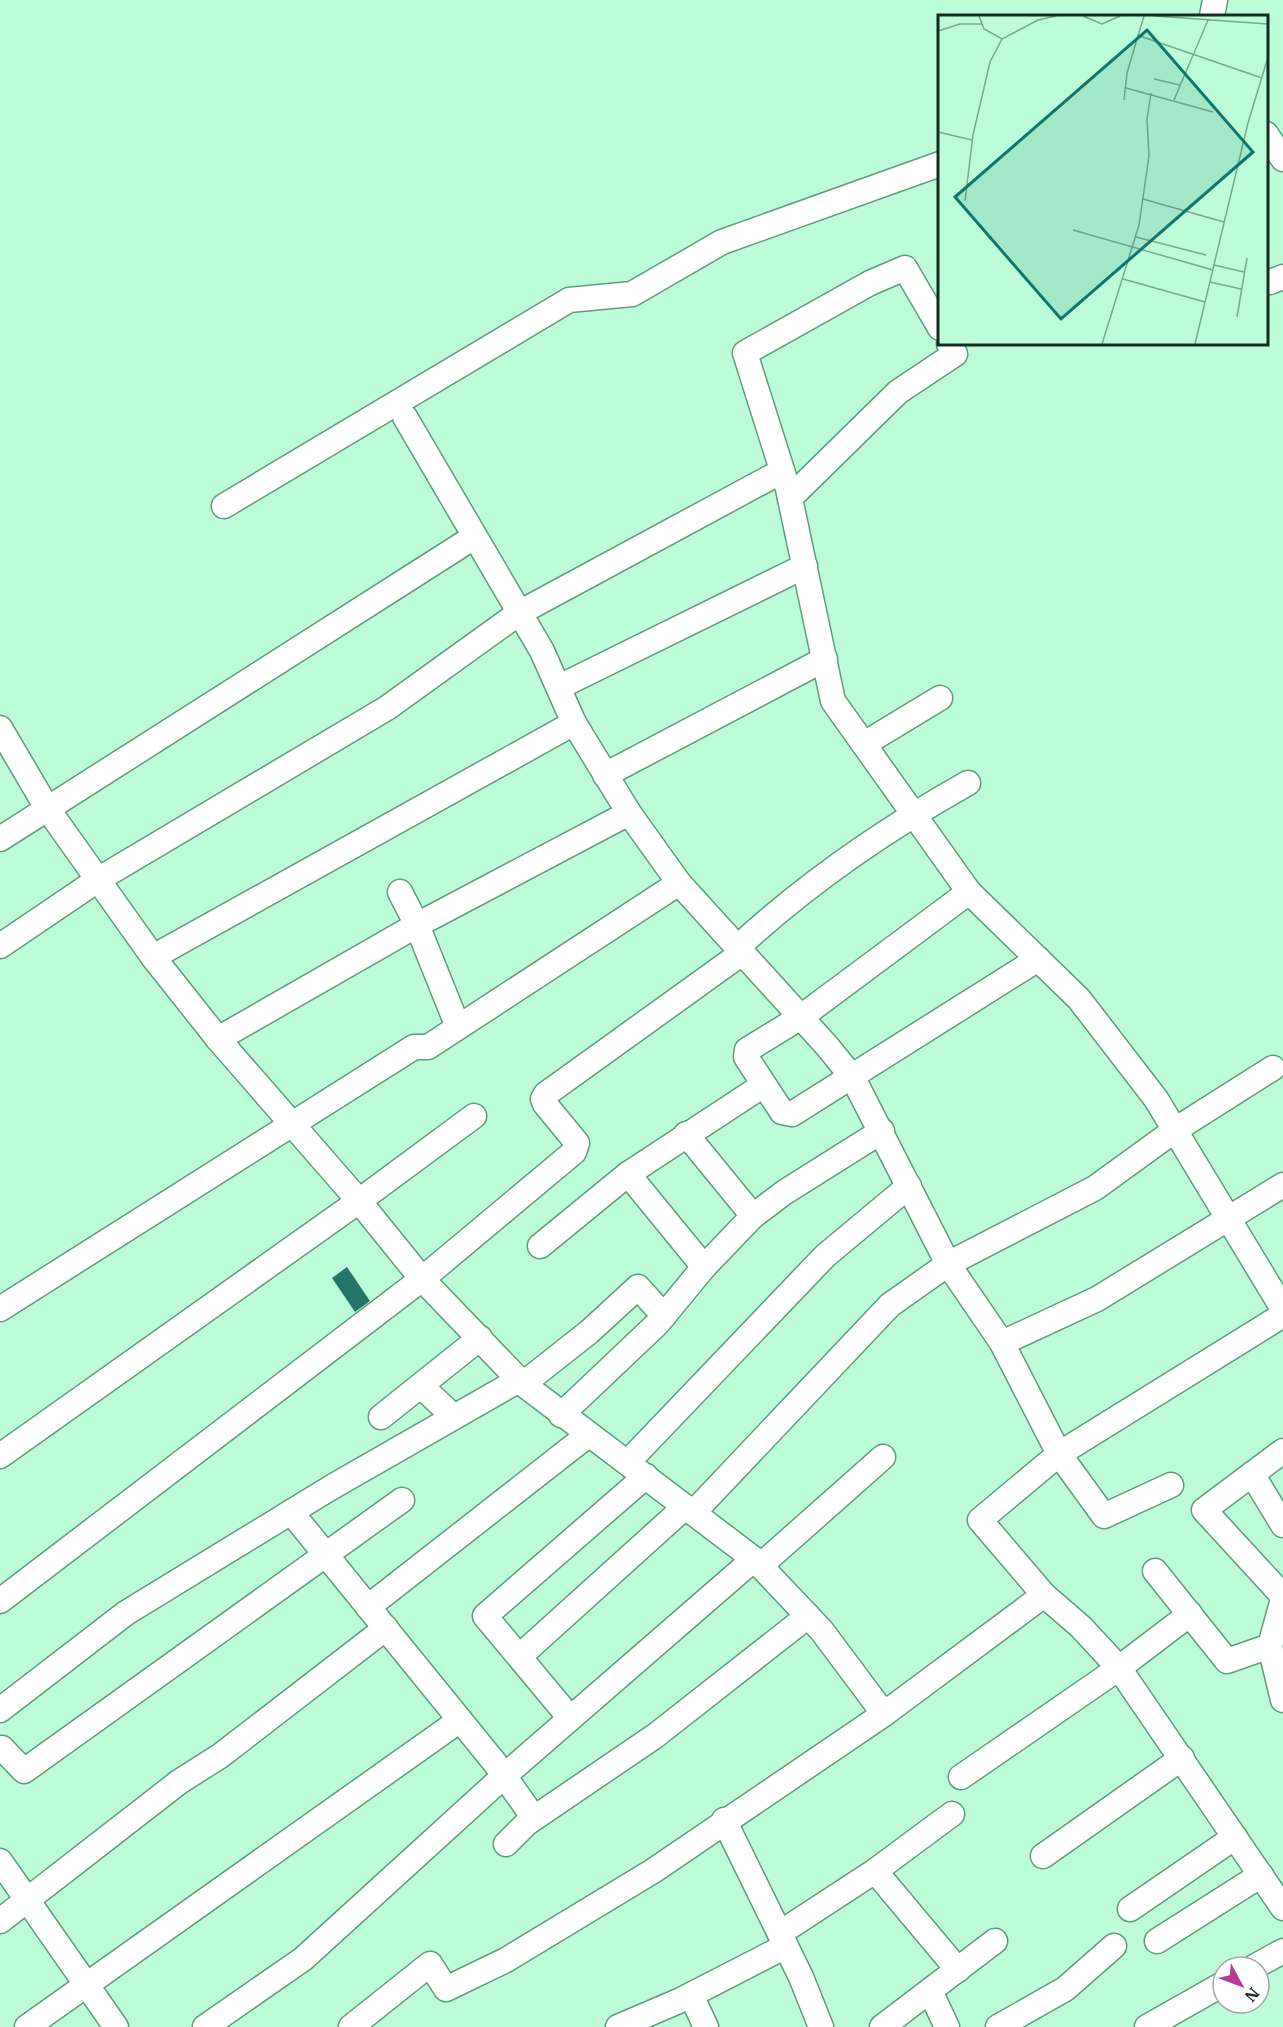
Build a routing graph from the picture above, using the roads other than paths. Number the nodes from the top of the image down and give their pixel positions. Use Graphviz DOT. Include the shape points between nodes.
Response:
graph roads {
  1 [pos="1215,0"];
  2 [pos="1212,15"];
  3 [pos="1268,137"];
  4 [pos="1268,159"];
  5 [pos="1283,160"];
  6 [pos="938,164"];
  7 [pos="938,326"];
  8 [pos="950,345"];
  9 [pos="405,417"];
  10 [pos="783,471"];
  11 [pos="790,498"];
  12 [pos="224,506"];
  13 [pos="474,537"];
  14 [pos="805,566"];
  15 [pos="519,613"];
  16 [pos="825,659"];
  17 [pos="559,687"];
  18 [pos="940,698"];
  19 [pos="574,723"];
  20 [pos="0,728"];
  21 [pos="864,744"];
  22 [pos="605,775"];
  23 [pos="969,783"];
  24 [pos="47,808"];
  25 [pos="629,813"];
  26 [pos="914,814"];
  27 [pos="0,839"];
  28 [pos="99,879"];
  29 [pos="679,883"];
  30 [pos="400,892"];
  31 [pos="969,892"];
  32 [pos="417,925"];
  33 [pos="0,946"];
  34 [pos="740,950"];
  35 [pos="153,957"];
  36 [pos="1038,959"];
  37 [pos="801,1017"];
  38 [pos="458,1027"];
  39 [pos="218,1039"];
  40 [pos="1273,1068"];
  41 [pos="853,1078"];
  42 [pos="762,1086"];
  43 [pos="474,1116"];
  44 [pos="291,1124"];
  45 [pos="1174,1130"];
  46 [pos="882,1131"];
  47 [pos="686,1134"];
  48 [pos="628,1174"];
  49 [pos="1283,1185"];
  50 [pos="909,1186"];
  51 [pos="359,1201"];
  52 [pos="753,1216"];
  53 [pos="1228,1219"];
  54 [pos="540,1246"];
  55 [pos="948,1264"];
  56 [pos="704,1267"];
  57 [pos="422,1279"];
  58 [pos="0,1309"];
  59 [pos="1283,1309"];
  60 [pos="1283,1315"];
  61 [pos="664,1316"];
  62 [pos="480,1338"];
  63 [pos="1002,1343"];
  64 [pos="521,1382"];
  65 [pos="421,1386"];
  66 [pos="561,1415"];
  67 [pos="381,1417"];
  68 [pos="454,1417"];
  69 [pos="588,1435"];
  70 [pos="1283,1451"];
  71 [pos="1059,1454"];
  72 [pos="0,1456"];
  73 [pos="883,1457"];
  74 [pos="637,1469"];
  75 [pos="1252,1474"];
  76 [pos="1171,1485"];
  77 [pos="402,1500"];
  78 [pos="689,1509"];
  79 [pos="291,1512"];
  80 [pos="1283,1525"];
  81 [pos="327,1556"];
  82 [pos="757,1563"];
  83 [pos="1155,1571"];
  84 [pos="1044,1596"];
  85 [pos="1283,1597"];
  86 [pos="0,1601"];
  87 [pos="368,1607"];
  88 [pos="1190,1614"];
  89 [pos="808,1616"];
  90 [pos="386,1629"];
  91 [pos="1270,1646"];
  92 [pos="520,1656"];
  93 [pos="1119,1668"];
  94 [pos="1283,1700"];
  95 [pos="0,1710"];
  96 [pos="884,1714"];
  97 [pos="570,1719"];
  98 [pos="460,1720"];
  99 [pos="0,1750"];
  100 [pos="1182,1758"];
  101 [pos="504,1776"];
  102 [pos="961,1777"];
  103 [pos="952,1814"];
  104 [pos="534,1818"];
  105 [pos="724,1820"];
  106 [pos="1235,1837"];
  107 [pos="506,1844"];
  108 [pos="1043,1856"];
  109 [pos="0,1862"];
  110 [pos="875,1871"];
  111 [pos="1270,1877"];
  112 [pos="27,1900"];
  113 [pos="1283,1908"];
  114 [pos="1130,1909"];
  115 [pos="0,1921"];
  116 [pos="783,1939"];
  117 [pos="994,1941"];
  118 [pos="1157,1941"];
  119 [pos="1114,1946"];
  120 [pos="958,1970"];
  121 [pos="86,1984"];
  122 [pos="930,1991"];
  123 [pos="1211,1991"];
  124 [pos="691,1995"];
  125 [pos="27,2027"];
  126 [pos="116,2027"];
  127 [pos="205,2027"];
  128 [pos="351,2027"];
  129 [pos="618,2027"];
  130 [pos="706,2027"];
  131 [pos="821,2027"];
  132 [pos="882,2027"];
  133 [pos="947,2027"];
  134 [pos="998,2027"];
  135 [pos="1147,2027"];
  1 -- 2 [label="street"];
  3 -- 5 [label="street"];
  4 -- 5 [label="street"];
  6 -- 12 [label="street" via="722,242 632,294 569,300"];
  7 -- 10 [label="street" via="905,268 870,283 745,353"];
  8 -- 11 [label="street" via="955,354 898,392"];
  9 -- 13 [label="street"];
  10 -- 11 [label="street"];
  10 -- 15 [label="street"];
  11 -- 14 [label="street"];
  13 -- 15 [label="street"];
  13 -- 24 [label="street"];
  14 -- 16 [label="street"];
  14 -- 17 [label="street"];
  15 -- 17 [label="street"];
  15 -- 28 [label="street" via="387,708"];
  16 -- 21 [label="street" via="833,701"];
  16 -- 22 [label="street"];
  17 -- 19 [label="street"];
  18 -- 21 [label="street"];
  19 -- 22 [label="street"];
  19 -- 35 [label="street"];
  20 -- 24 [label="street"];
  21 -- 26 [label="street"];
  22 -- 25 [label="street"];
  23 -- 26 [label="street"];
  24 -- 27 [label="street"];
  24 -- 28 [label="street"];
  25 -- 29 [label="street"];
  25 -- 32 [label="street"];
  26 -- 31 [label="street"];
  26 -- 34 [label="street" via="783,905"];
  28 -- 33 [label="street"];
  28 -- 35 [label="street"];
  29 -- 34 [label="street"];
  29 -- 38 [label="street"];
  30 -- 32 [label="street"];
  31 -- 36 [label="street"];
  31 -- 37 [label="street"];
  32 -- 38 [label="street"];
  32 -- 39 [label="street"];
  34 -- 37 [label="street"];
  34 -- 57 [label="street" via="546,1094 544,1104 577,1143 574,1152"];
  35 -- 39 [label="street"];
  36 -- 41 [label="street"];
  36 -- 45 [label="street" via="1079,999 1156,1099"];
  37 -- 41 [label="street"];
  37 -- 42 [label="street" via="745,1053"];
  38 -- 44 [label="street" via="429,1047 414,1047"];
  39 -- 44 [label="street"];
  40 -- 45 [label="street"];
  41 -- 42 [label="street" via="787,1115"];
  41 -- 46 [label="street"];
  42 -- 47 [label="street"];
  43 -- 51 [label="street"];
  44 -- 51 [label="street"];
  44 -- 58 [label="street"];
  45 -- 53 [label="street"];
  45 -- 55 [label="street" via="1095,1188"];
  46 -- 50 [label="street"];
  46 -- 52 [label="street"];
  47 -- 48 [label="street"];
  47 -- 52 [label="street"];
  48 -- 54 [label="street"];
  48 -- 56 [label="street"];
  49 -- 53 [label="street"];
  50 -- 55 [label="street"];
  50 -- 74 [label="street" via="825,1256"];
  51 -- 57 [label="street"];
  51 -- 72 [label="street"];
  52 -- 56 [label="street"];
  53 -- 59 [label="street"];
  53 -- 63 [label="street" via="1096,1299"];
  55 -- 63 [label="street"];
  55 -- 78 [label="street" via="890,1305"];
  56 -- 61 [label="street"];
  57 -- 62 [label="street"];
  57 -- 86 [label="street"];
  60 -- 71 [label="street"];
  61 -- 64 [label="street" via="638,1287 589,1332"];
  61 -- 66 [label="street"];
  62 -- 64 [label="street"];
  62 -- 65 [label="street"];
  63 -- 71 [label="street"];
  64 -- 66 [label="street"];
  64 -- 68 [label="street"];
  65 -- 67 [label="street"];
  65 -- 68 [label="street"];
  66 -- 69 [label="street"];
  68 -- 79 [label="street"];
  69 -- 74 [label="street"];
  69 -- 87 [label="street"];
  70 -- 75 [label="street"];
  71 -- 76 [label="street" via="1104,1516"];
  71 -- 84 [label="street" via="980,1520"];
  73 -- 82 [label="street"];
  74 -- 78 [label="street"];
  74 -- 92 [label="street" via="485,1616"];
  75 -- 80 [label="street"];
  75 -- 85 [label="street" via="1204,1510"];
  77 -- 81 [label="street"];
  78 -- 82 [label="street"];
  78 -- 92 [label="street"];
  79 -- 81 [label="street"];
  79 -- 95 [label="street" via="126,1613"];
  81 -- 87 [label="street"];
  81 -- 99 [label="street" via="24,1771"];
  82 -- 89 [label="street"];
  82 -- 97 [label="street"];
  83 -- 88 [label="street"];
  84 -- 93 [label="street" via="1082,1627"];
  84 -- 96 [label="street"];
  85 -- 91 [label="street"];
  87 -- 90 [label="street"];
  88 -- 91 [label="street" via="1227,1661"];
  88 -- 93 [label="street"];
  89 -- 96 [label="street"];
  89 -- 104 [label="street" via="655,1736"];
  90 -- 98 [label="street"];
  90 -- 112 [label="street"];
  91 -- 94 [label="street"];
  92 -- 97 [label="street"];
  93 -- 100 [label="street"];
  93 -- 102 [label="street"];
  96 -- 105 [label="street"];
  97 -- 101 [label="street"];
  98 -- 101 [label="street"];
  98 -- 121 [label="street"];
  100 -- 106 [label="street"];
  100 -- 108 [label="street"];
  101 -- 104 [label="street"];
  101 -- 127 [label="street" via="303,1959"];
  103 -- 110 [label="street"];
  104 -- 107 [label="street"];
  105 -- 116 [label="street"];
  105 -- 128 [label="street" via="653,1871 506,1960 446,1989 430,1964"];
  106 -- 111 [label="street"];
  106 -- 114 [label="street"];
  109 -- 112 [label="street"];
  110 -- 116 [label="street"];
  110 -- 120 [label="street"];
  111 -- 113 [label="street"];
  111 -- 118 [label="street"];
  112 -- 115 [label="street"];
  112 -- 121 [label="street"];
  116 -- 124 [label="street"];
  116 -- 131 [label="street"];
  117 -- 120 [label="street"];
  119 -- 134 [label="street" via="1065,1989"];
  120 -- 122 [label="street"];
  121 -- 125 [label="street"];
  121 -- 126 [label="street"];
  122 -- 132 [label="street"];
  122 -- 133 [label="street"];
  123 -- 135 [label="street"];
  124 -- 129 [label="street"];
  124 -- 130 [label="street"];
}
